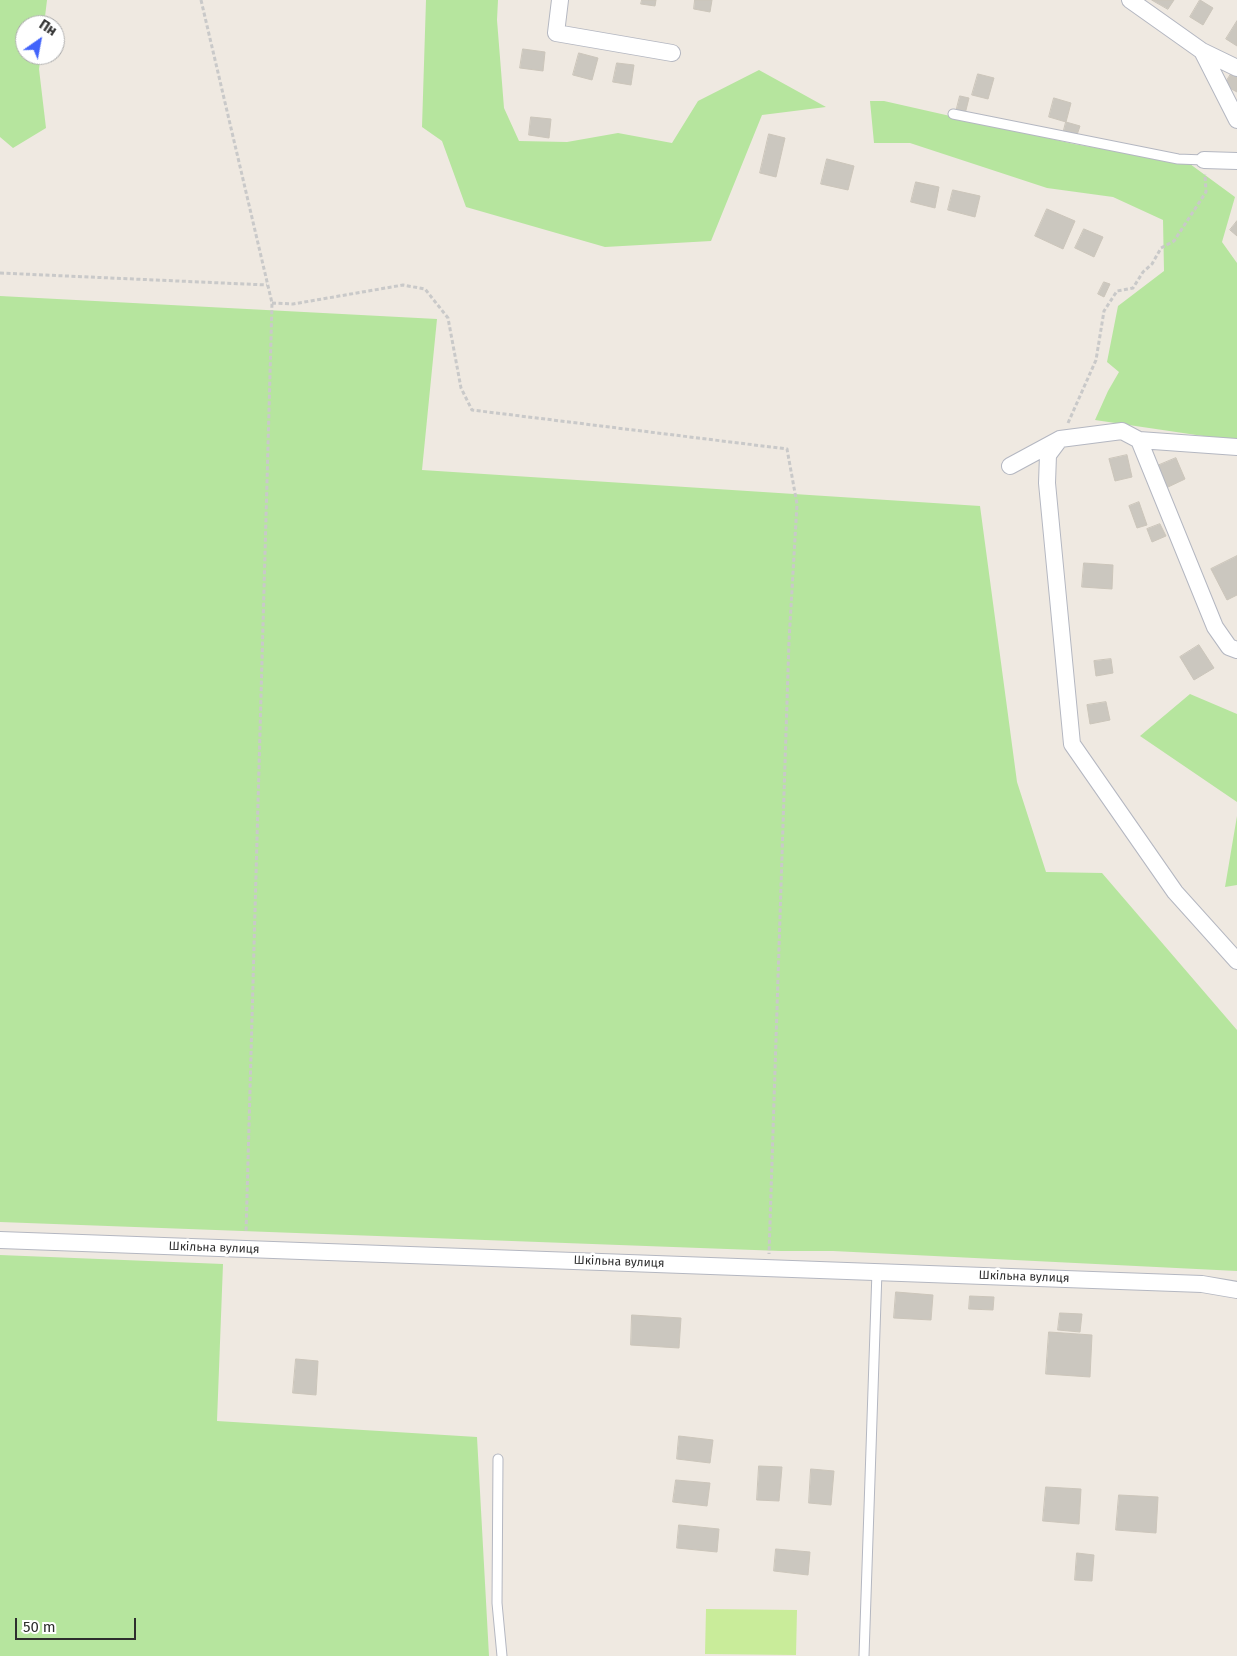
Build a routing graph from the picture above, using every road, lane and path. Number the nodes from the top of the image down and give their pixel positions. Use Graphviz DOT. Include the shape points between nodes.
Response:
graph roads {
  1 [pos="201,0"];
  2 [pos="560,0"];
  3 [pos="1130,0"];
  4 [pos="1202,51"];
  5 [pos="672,53"];
  6 [pos="1237,68"];
  7 [pos="953,114"];
  8 [pos="1237,120"];
  9 [pos="1204,160"];
  10 [pos="1237,161"];
  11 [pos="0,273"];
  12 [pos="267,285"];
  13 [pos="272,303"];
  14 [pos="1060,439"];
  15 [pos="1139,440"];
  16 [pos="1237,447"];
  17 [pos="1010,466"];
  18 [pos="1237,650"];
  19 [pos="1237,961"];
  20 [pos="0,1240"];
  21 [pos="246,1249"];
  22 [pos="769,1267"];
  23 [pos="877,1271"];
  24 [pos="1237,1290"];
  25 [pos="498,1459"];
  26 [pos="502,1656"];
  27 [pos="864,1656"];
  1 -- 12 [label="path"];
  2 -- 5 [label="street" via="556,33"];
  3 -- 4 [label="street"];
  4 -- 6 [label="street"];
  4 -- 8 [label="street"];
  7 -- 9 [label="lane" via="1178,159"];
  9 -- 10 [label="street"];
  9 -- 14 [label="path" via="1206,192 1174,241 1161,248 1133,288 1118,291 1104,311 1096,360"];
  11 -- 12 [label="path"];
  12 -- 13 [label="path"];
  13 -- 21 [label="path"];
  13 -- 22 [label="path" via="293,304 403,285 425,289 448,318 461,388 472,410 787,449 797,504 789,641"];
  14 -- 15 [label="street" via="1122,431"];
  14 -- 17 [label="street"];
  14 -- 19 [label="street" via="1048,455 1047,483 1072,744 1176,892"];
  15 -- 16 [label="street"];
  15 -- 18 [label="street" via="1215,627 1229,647"];
  20 -- 21 [label="street, Шкільна вулиця"];
  21 -- 22 [label="street, Шкільна вулиця"];
  22 -- 23 [label="street, Шкільна вулиця"];
  23 -- 24 [label="street, Шкільна вулиця" via="1202,1284"];
  23 -- 27 [label="lane"];
  25 -- 26 [label="lane" via="497,1603"];
}
